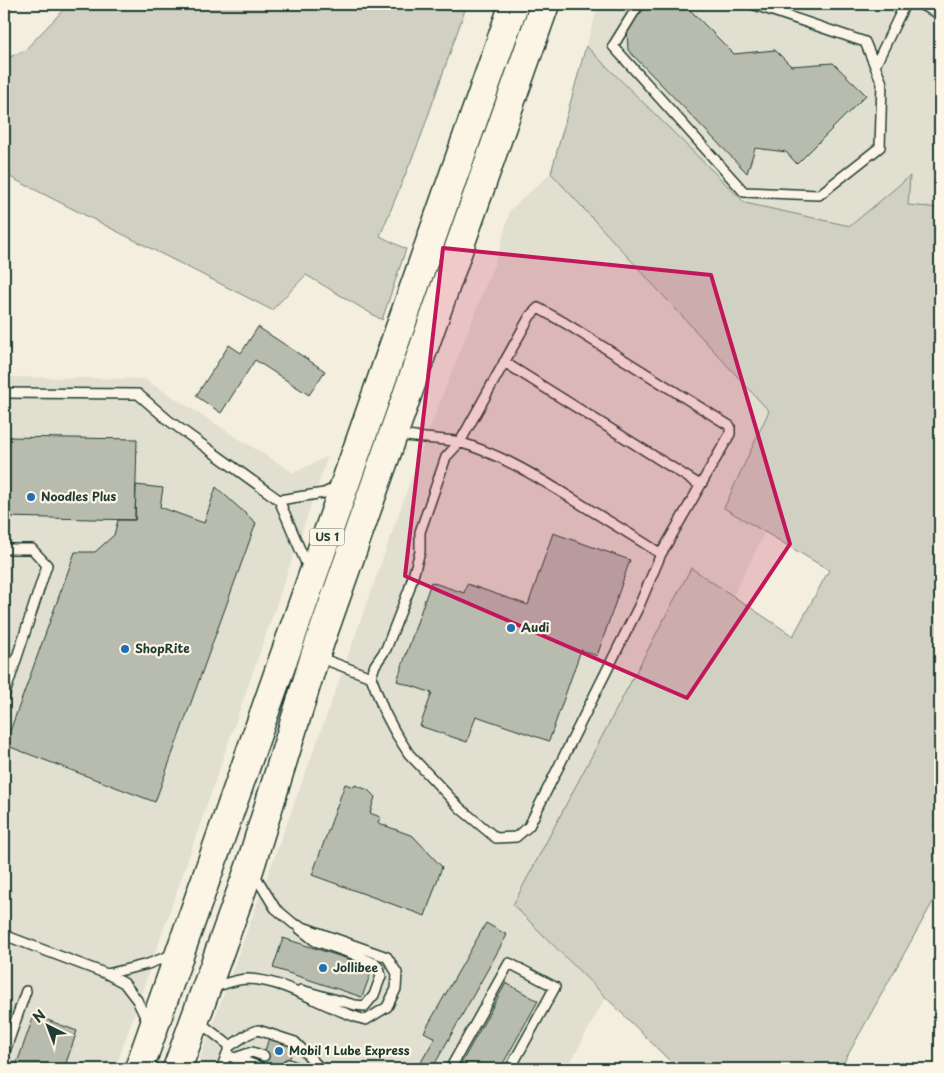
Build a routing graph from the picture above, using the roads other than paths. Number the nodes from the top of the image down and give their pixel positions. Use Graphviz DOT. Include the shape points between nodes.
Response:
graph roads {
  1 [pos="514,4"];
  2 [pos="545,4"];
  3 [pos="640,4"];
  4 [pos="752,4"];
  5 [pos="905,4"];
  6 [pos="919,4"];
  7 [pos="940,14"];
  8 [pos="875,66"];
  9 [pos="504,362"];
  10 [pos="4,393"];
  11 [pos="392,434"];
  12 [pos="460,442"];
  13 [pos="345,484"];
  14 [pos="700,485"];
  15 [pos="279,500"];
  16 [pos="4,549"];
  17 [pos="661,554"];
  18 [pos="312,578"];
  19 [pos="315,656"];
  20 [pos="371,677"];
  21 [pos="4,697"];
  22 [pos="250,867"];
  23 [pos="294,924"];
  24 [pos="4,935"];
  25 [pos="181,952"];
  26 [pos="107,974"];
  27 [pos="270,981"];
  28 [pos="205,989"];
  29 [pos="26,991"];
  30 [pos="195,1019"];
  31 [pos="152,1033"];
  32 [pos="231,1053"];
  33 [pos="4,1054"];
  34 [pos="264,1056"];
  35 [pos="288,1064"];
  36 [pos="260,1067"];
  37 [pos="139,1069"];
  38 [pos="177,1069"];
  39 [pos="221,1069"];
  40 [pos="242,1069"];
  41 [pos="301,1069"];
  42 [pos="321,1069"];
  43 [pos="450,1069"];
  44 [pos="510,1069"];
  1 -- 13 [label="highway, US 1"];
  2 -- 11 [label="highway, US 1"];
  3 -- 8 [label="lane" via="613,46 744,192 819,195 880,147 882,83"];
  4 -- 8 [label="lane" via="865,42"];
  5 -- 8 [label="lane"];
  6 -- 7 [label="lane"];
  9 -- 12 [label="lane"];
  9 -- 14 [label="lane"];
  9 -- 14 [label="lane" via="530,316 538,308 713,414 730,426 730,434"];
  10 -- 15 [label="lane" via="138,394 168,420"];
  11 -- 12 [label="lane"];
  11 -- 19 [label="highway, US 1"];
  12 -- 17 [label="lane" via="528,471"];
  12 -- 20 [label="lane" via="446,457 420,532 420,552 409,590 386,649"];
  13 -- 15 [label="lane" via="324,493"];
  13 -- 18 [label="highway, US 1"];
  14 -- 17 [label="lane"];
  15 -- 18 [label="lane"];
  16 -- 21 [label="lane" via="32,549 47,565"];
  17 -- 20 [label="lane" via="639,606 551,784 528,826 516,836 496,838 461,809 409,754 384,711"];
  18 -- 25 [label="highway, US 1"];
  19 -- 20 [label="lane"];
  19 -- 22 [label="highway, US 1"];
  22 -- 23 [label="lane" via="275,908"];
  22 -- 28 [label="highway, US 1"];
  23 -- 27 [label="lane" via="315,941 374,963 381,976 374,995 364,1006 355,1005"];
  23 -- 27 [label="lane" via="387,957 397,973 396,989 387,1007 366,1020"];
  24 -- 26 [label="lane"];
  25 -- 26 [label="lane"];
  25 -- 31 [label="highway, US 1"];
  26 -- 31 [label="lane" via="124,983 133,994"];
  27 -- 28 [label="lane" via="246,979"];
  28 -- 30 [label="highway, US 1"];
  29 -- 33 [label="lane"];
  30 -- 32 [label="lane"];
  30 -- 38 [label="highway, US 1"];
  31 -- 37 [label="highway, US 1"];
  32 -- 34 [label="lane" via="252,1052"];
  32 -- 36 [label="lane"];
  32 -- 39 [label="lane"];
  32 -- 40 [label="lane"];
  32 -- 42 [label="lane" via="248,1034 258,1030 295,1042"];
  35 -- 41 [label="lane"];
  43 -- 44 [label="lane" via="509,964 555,987"];
}
